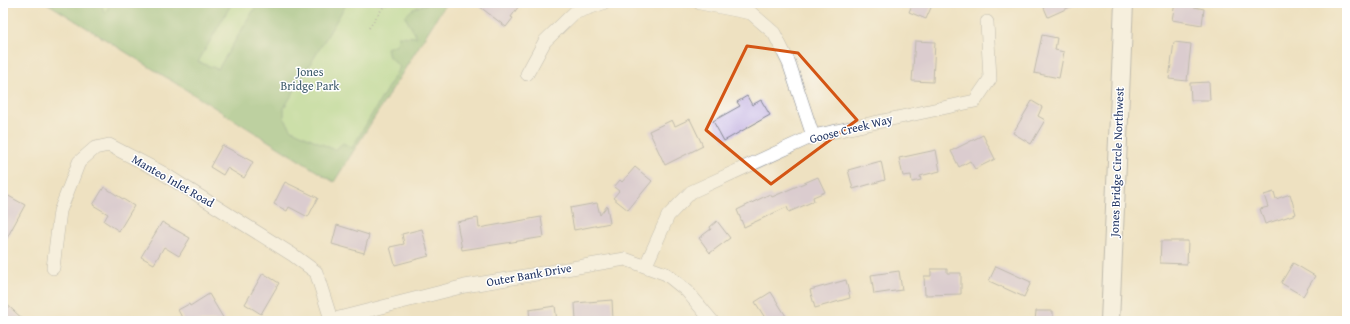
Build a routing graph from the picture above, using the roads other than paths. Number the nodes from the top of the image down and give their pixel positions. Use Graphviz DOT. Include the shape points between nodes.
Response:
graph roads {
  1 [pos="603,3"];
  2 [pos="700,3"];
  3 [pos="1124,3"];
  4 [pos="987,22"];
  5 [pos="527,74"];
  6 [pos="814,136"];
  7 [pos="646,265"];
  8 [pos="53,268"];
  9 [pos="329,320"];
  10 [pos="712,321"];
  11 [pos="1110,321"];
  1 -- 5 [label="street" via="574,13 545,41"];
  2 -- 6 [label="street" via="752,13 774,33 789,63"];
  3 -- 11 [label="street, Jones Bridge Circle Northwest"];
  4 -- 6 [label="street, Goose Creek Way" via="990,79 975,101"];
  6 -- 7 [label="street, Goose Creek Way" via="691,192 668,216"];
  7 -- 9 [label="street, Outer Bank Drive" via="625,259 465,286"];
  7 -- 10 [label="street, Outer Bank Drive" via="666,274 688,290"];
  8 -- 9 [label="street, Manteo Inlet Road" via="60,211 79,162 95,148 109,145 161,172 316,272"];
}
